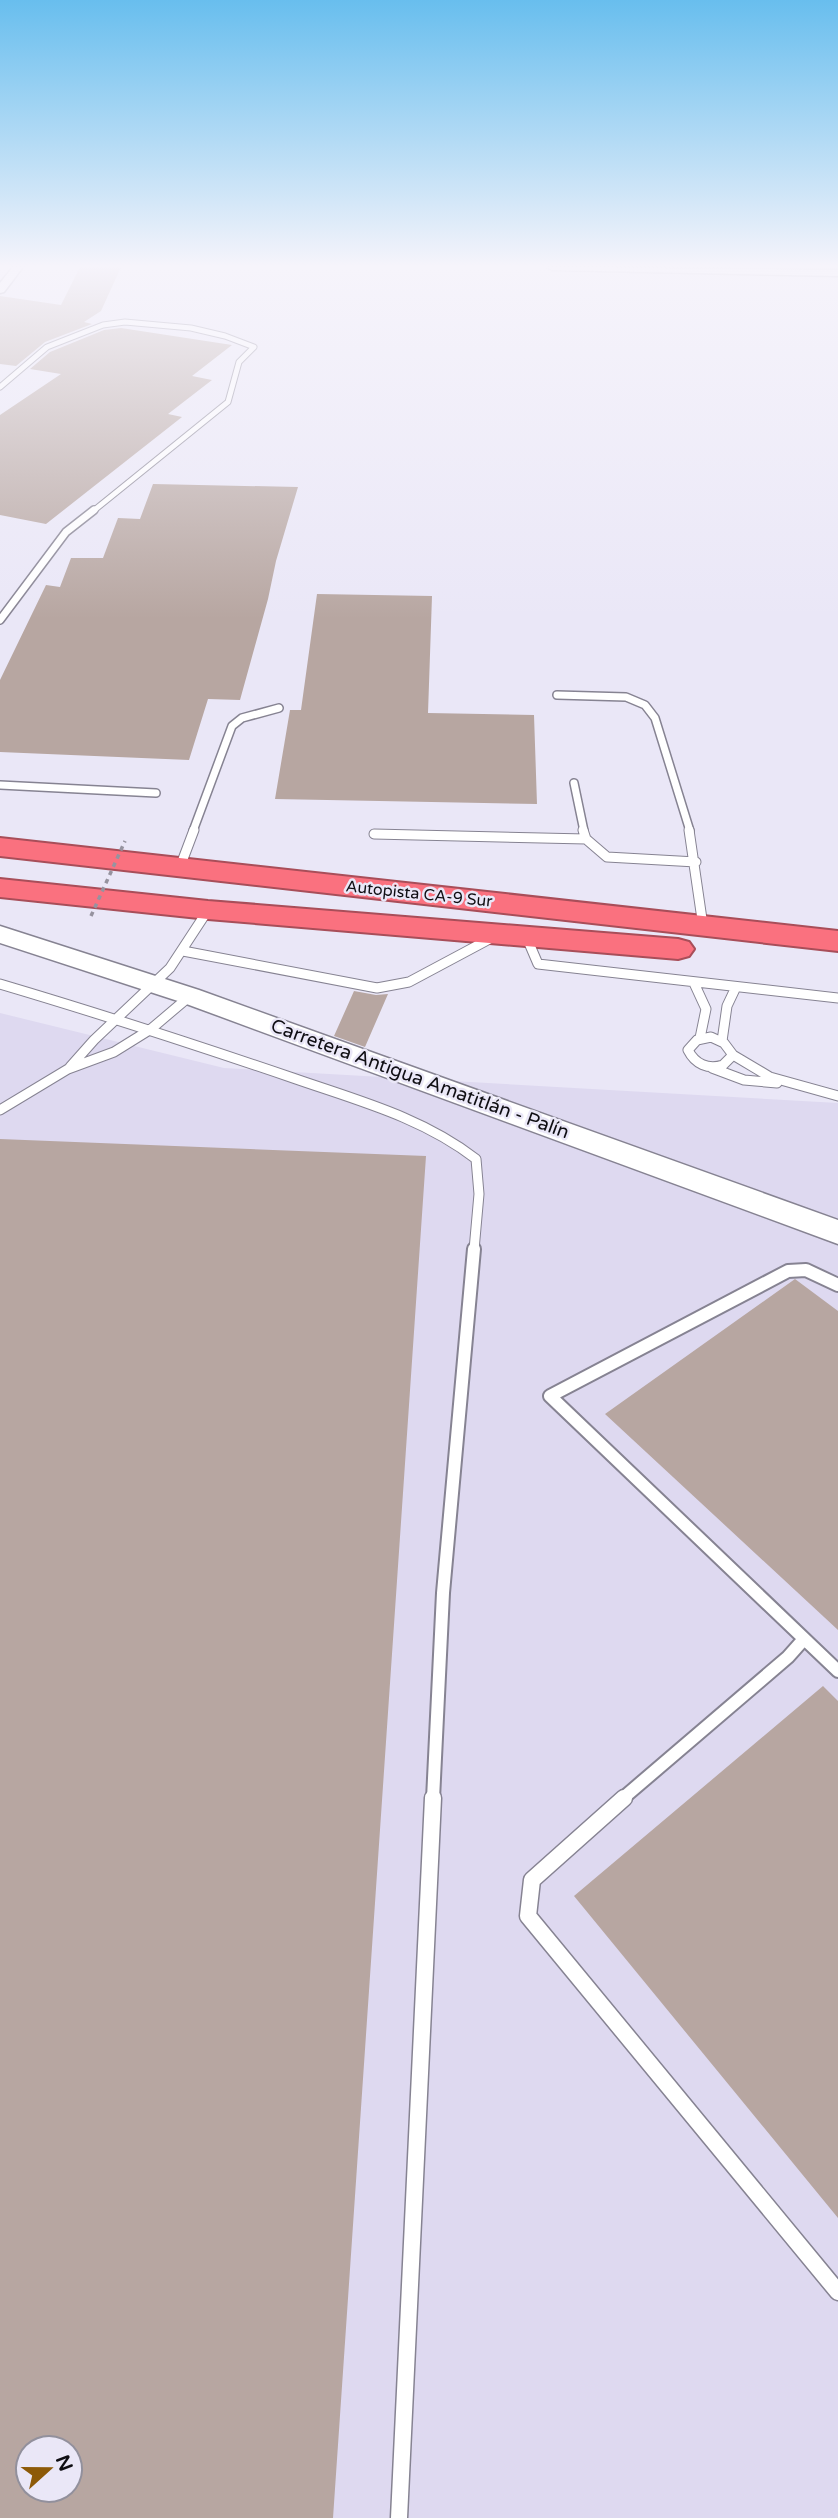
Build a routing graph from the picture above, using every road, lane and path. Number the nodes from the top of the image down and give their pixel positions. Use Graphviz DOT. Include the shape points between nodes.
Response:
graph roads {
  1 [pos="233,385"];
  2 [pos="0,620"];
  3 [pos="557,695"];
  4 [pos="279,708"];
  5 [pos="574,783"];
  6 [pos="0,785"];
  7 [pos="156,793"];
  8 [pos="374,834"];
  9 [pos="586,839"];
  10 [pos="125,841"];
  11 [pos="0,847"];
  12 [pos="696,862"];
  13 [pos="180,867"];
  14 [pos="0,888"];
  15 [pos="208,909"];
  16 [pos="90,916"];
  17 [pos="703,926"];
  18 [pos="0,934"];
  19 [pos="513,935"];
  20 [pos="838,942"];
  21 [pos="183,951"];
  22 [pos="838,964"];
  23 [pos="694,983"];
  24 [pos="0,984"];
  25 [pos="154,984"];
  26 [pos="736,987"];
  27 [pos="190,996"];
  28 [pos="838,998"];
  29 [pos="117,1018"];
  30 [pos="151,1029"];
  31 [pos="700,1038"];
  32 [pos="722,1041"];
  33 [pos="733,1055"];
  34 [pos="710,1067"];
  35 [pos="68,1069"];
  36 [pos="780,1082"];
  37 [pos="838,1096"];
  38 [pos="0,1110"];
  39 [pos="838,1232"];
  40 [pos="838,1286"];
  41 [pos="804,1639"];
  42 [pos="838,1671"];
  43 [pos="838,2292"];
  44 [pos="399,2518"];
  1 -- 2 [label="lane" via="228,402 66,531"];
  3 -- 12 [label="lane" via="626,697 645,705 655,719"];
  4 -- 13 [label="lane" via="242,718 232,726"];
  5 -- 9 [label="lane"];
  6 -- 7 [label="lane"];
  8 -- 9 [label="lane"];
  9 -- 12 [label="lane" via="607,858"];
  10 -- 16 [label="path, bridge"];
  11 -- 13 [label="highway, Autopista CA-9 Sur"];
  12 -- 17 [label="lane"];
  13 -- 17 [label="highway, Autopista CA-9 Sur"];
  14 -- 15 [label="highway, Autopista CA-9 Sur"];
  15 -- 19 [label="highway, Autopista CA-9 Sur"];
  15 -- 21 [label="lane"];
  17 -- 20 [label="highway, Autopista CA-9 Sur"];
  18 -- 25 [label="main road, Carretera Antigua Amatitlán - Palín"];
  19 -- 21 [label="lane" via="409,982 377,988"];
  19 -- 22 [label="highway, Autopista CA-9 Sur"];
  19 -- 23 [label="lane" via="538,964"];
  21 -- 25 [label="lane"];
  23 -- 26 [label="lane"];
  23 -- 31 [label="lane" via="708,1015"];
  24 -- 29 [label="lane"];
  25 -- 27 [label="main road, Carretera Antigua Amatitlán - Palín"];
  25 -- 29 [label="lane"];
  26 -- 28 [label="lane"];
  26 -- 32 [label="lane" via="727,1006"];
  27 -- 30 [label="lane"];
  27 -- 39 [label="main road, Carretera Antigua Amatitlán - Palín"];
  29 -- 30 [label="lane"];
  29 -- 35 [label="lane"];
  30 -- 35 [label="lane" via="114,1052"];
  30 -- 44 [label="lane" via="402,1116 449,1138 476,1158 479,1194 443,1593"];
  31 -- 32 [label="lane"];
  31 -- 34 [label="lane" via="691,1043 690,1058"];
  32 -- 33 [label="lane"];
  33 -- 34 [label="lane" via="730,1062"];
  33 -- 36 [label="lane"];
  34 -- 36 [label="lane" via="732,1077"];
  35 -- 38 [label="lane"];
  36 -- 37 [label="lane"];
  40 -- 41 [label="lane" via="806,1270 788,1271 550,1396"];
  41 -- 42 [label="lane"];
  41 -- 43 [label="lane" via="532,1880 528,1916"];
}
